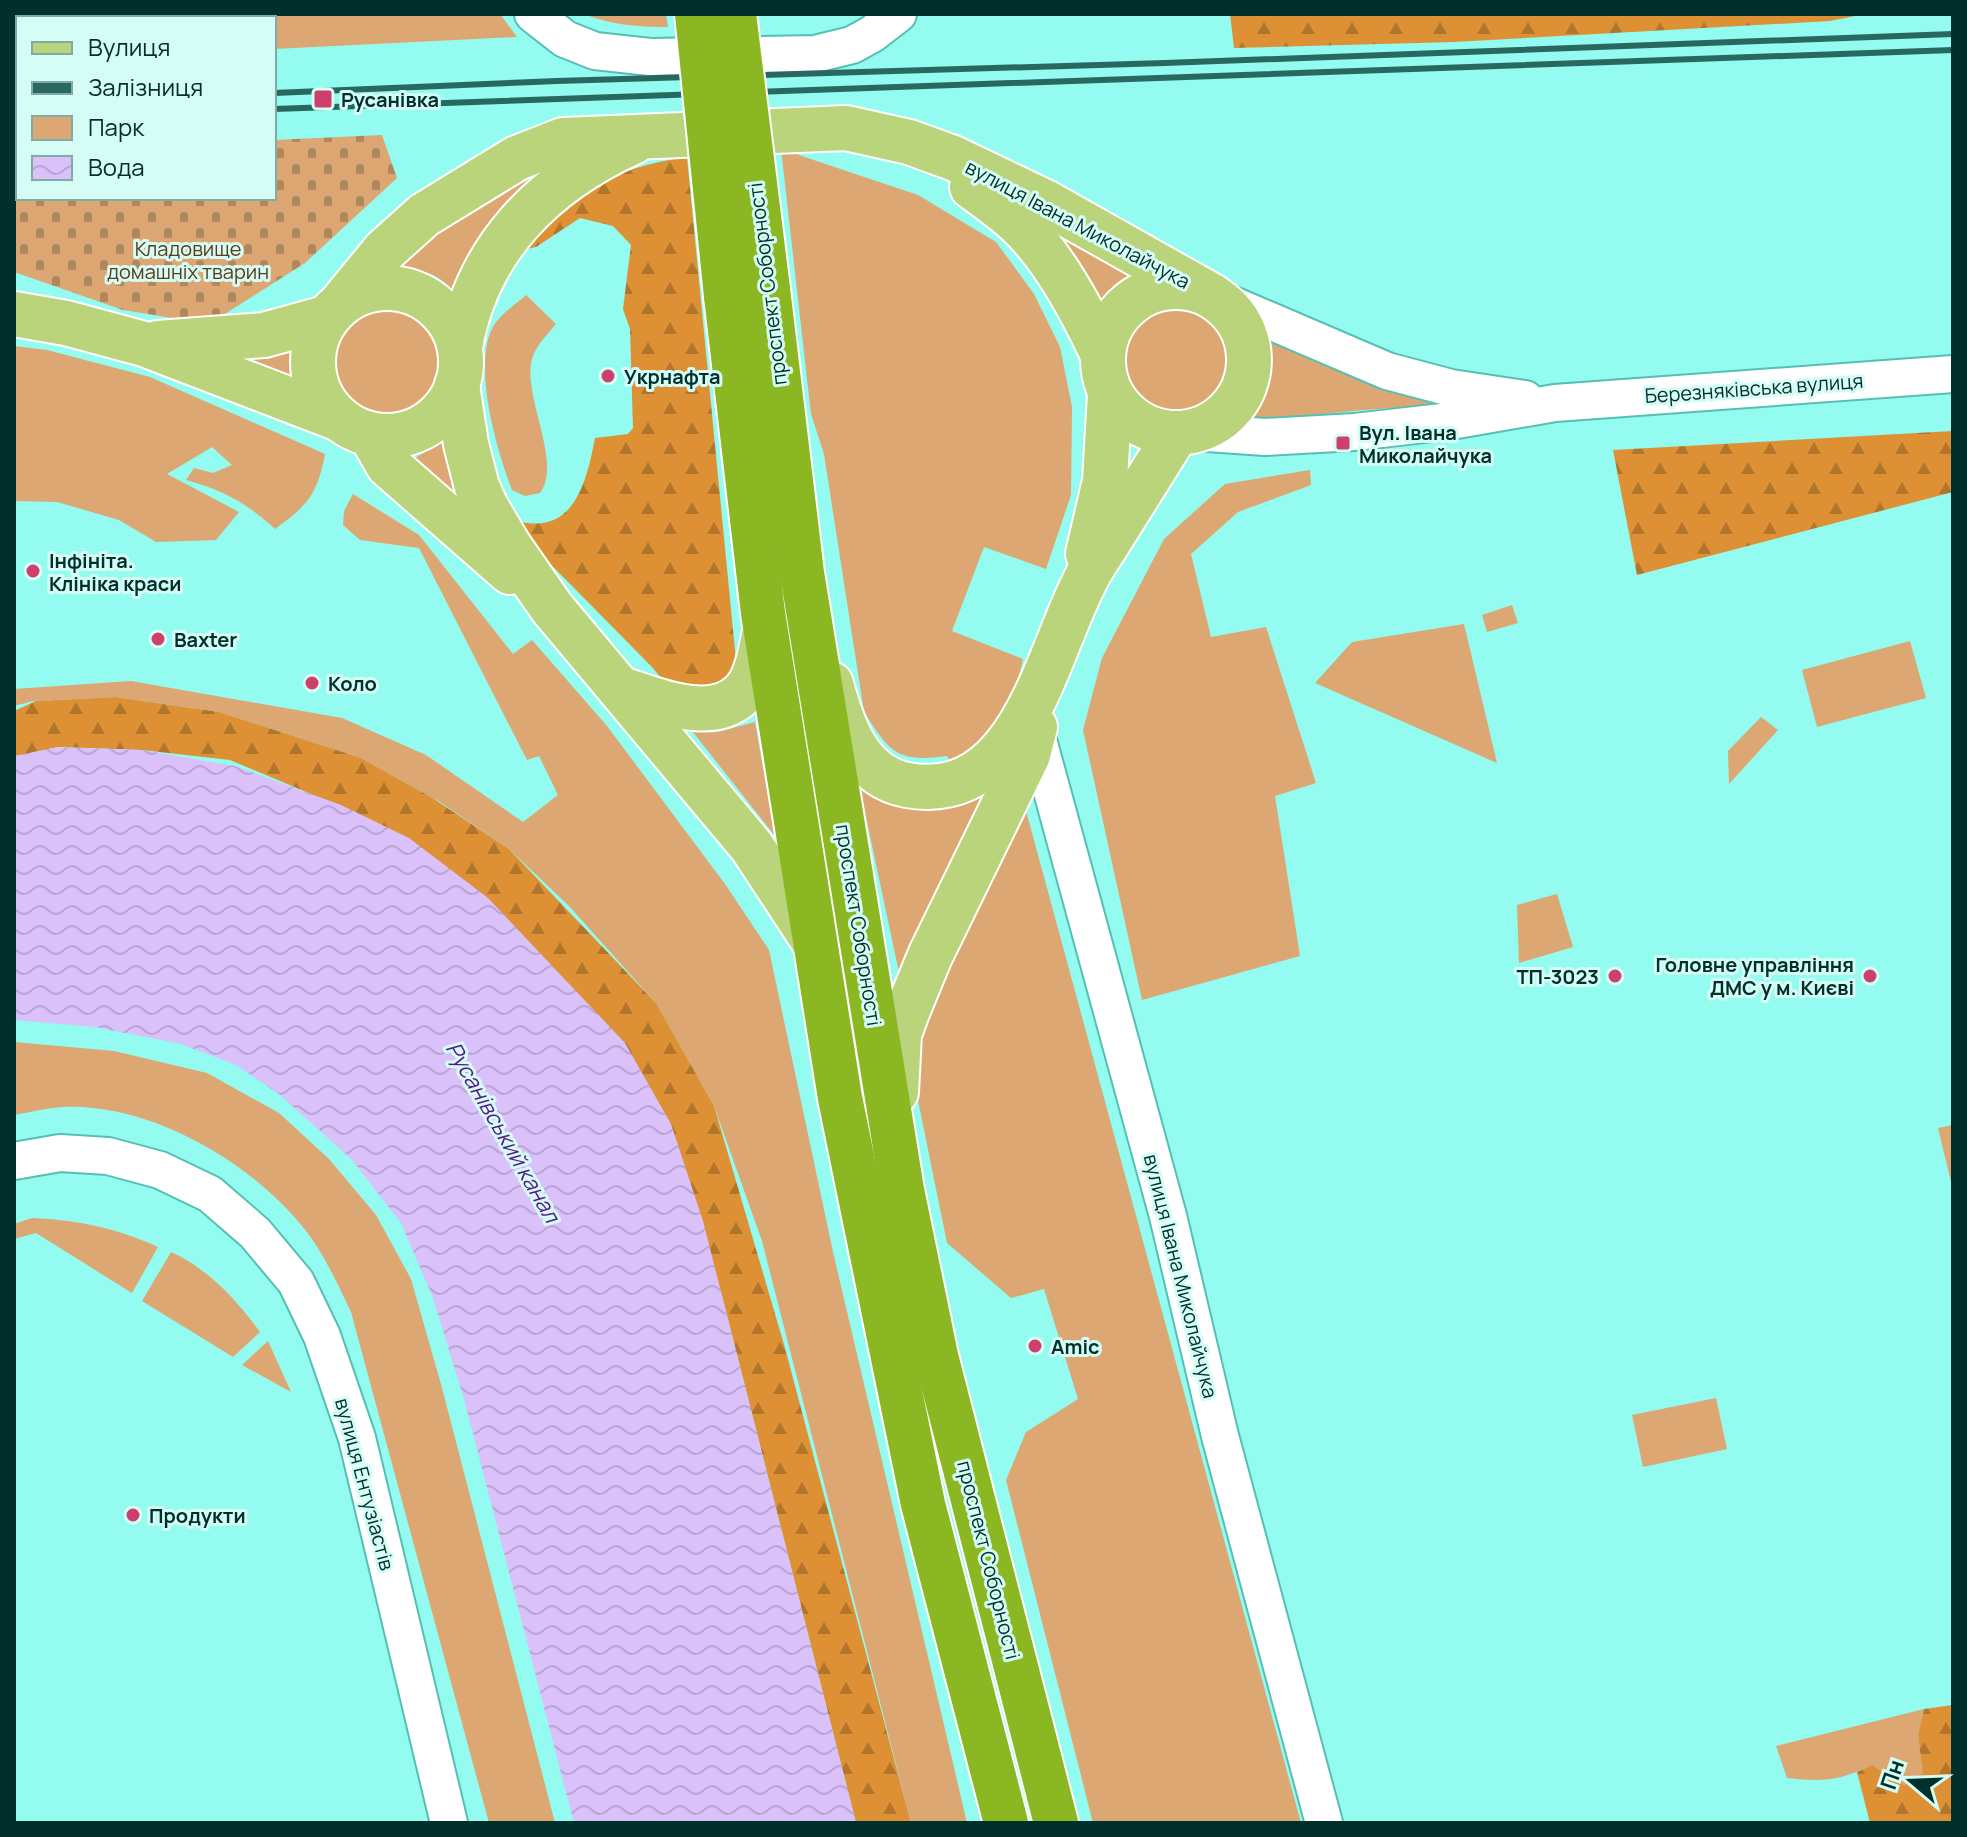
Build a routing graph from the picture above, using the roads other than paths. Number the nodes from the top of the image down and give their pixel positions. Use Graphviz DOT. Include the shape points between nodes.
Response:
graph roads {
  1 [pos="533,14"];
  2 [pos="697,14"];
  3 [pos="734,14"];
  4 [pos="898,14"];
  5 [pos="808,130"];
  6 [pos="650,135"];
  7 [pos="1212,296"];
  8 [pos="335,309"];
  9 [pos="14,314"];
  10 [pos="144,344"];
  11 [pos="459,366"];
  12 [pos="1106,374"];
  13 [pos="1953,374"];
  14 [pos="1555,403"];
  15 [pos="354,426"];
  16 [pos="1184,433"];
  17 [pos="802,573"];
  18 [pos="1083,584"];
  19 [pos="552,608"];
  20 [pos="765,631"];
  21 [pos="1043,683"];
  22 [pos="621,689"];
  23 [pos="1035,729"];
  24 [pos="813,940"];
  25 [pos="895,1143"];
  26 [pos="14,1161"];
  27 [pos="449,1823"];
  28 [pos="1006,1823"];
  29 [pos="1056,1823"];
  30 [pos="1324,1823"];
  1 -- 4 [label="street" via="565,39 595,51 650,57 815,54 852,45"];
  2 -- 20 [label="highway, проспект Соборності, bridge"];
  3 -- 17 [label="highway, проспект Соборності, bridge"];
  5 -- 6 [label="main road"];
  5 -- 7 [label="main road, вулиця Івана Миколайчука" via="846,128 953,158 1045,202"];
  5 -- 12 [label="main road, вулиця Івана Миколайчука" via="911,159 965,181 1018,222 1085,316"];
  6 -- 8 [label="main road" via="563,140 517,158 424,215 385,250"];
  6 -- 11 [label="main road" via="572,174 539,201 498,250 465,316"];
  7 -- 12 [label="main road" via="1189,287 1165,287 1122,309 1109,329"];
  7 -- 14 [label="street, Березняківська вулиця" via="1387,371 1451,388"];
  7 -- 16 [label="main road" via="1244,331 1250,356 1246,381 1235,404 1217,422"];
  8 -- 10 [label="main road" via="264,335"];
  8 -- 11 [label="main road" via="366,290 391,287 415,292 436,305 451,324"];
  8 -- 15 [label="main road" via="316,338 314,381 323,401"];
  9 -- 10 [label="main road"];
  10 -- 15 [label="main road"];
  11 -- 15 [label="main road" via="448,405 414,432 392,437"];
  11 -- 19 [label="main road" via="466,444 486,507"];
  12 -- 16 [label="main road" via="1122,411 1137,423"];
  12 -- 18 [label="main road, вулиця Івана Миколайчука" via="1105,481"];
  13 -- 14 [label="street, Березняківська вулиця"];
  14 -- 16 [label="street, Березняківська вулиця" via="1355,432 1265,437"];
  15 -- 19 [label="main road" via="388,465"];
  16 -- 18 [label="main road, вулиця Івана Миколайчука"];
  17 -- 21 [label="main road, вулиця Івана Миколайчука" via="841,722 862,759 902,784 932,788 961,782 987,767 1007,745"];
  17 -- 25 [label="highway, проспект Соборності"];
  18 -- 21 [label="main road, вулиця Івана Миколайчука"];
  19 -- 22 [label="main road"];
  20 -- 22 [label="main road" via="758,665 737,699 712,709 675,706"];
  20 -- 24 [label="highway, проспект Соборності"];
  21 -- 23 [label="main road, вулиця Івана Миколайчука"];
  22 -- 24 [label="main road" via="752,847"];
  23 -- 25 [label="main road, вулиця Івана Миколайчука" via="1028,755 930,956 899,1034"];
  23 -- 30 [label="street, вулиця Івана Миколайчука" via="1168,1216 1220,1436"];
  24 -- 28 [label="highway, проспект Соборності" via="923,1504"];
  25 -- 29 [label="highway, проспект Соборності" via="936,1356"];
  26 -- 27 [label="street, вулиця Ентузіастів" via="60,1153 108,1156 160,1170 210,1194 255,1233 296,1282 322,1336 357,1438"];
}
